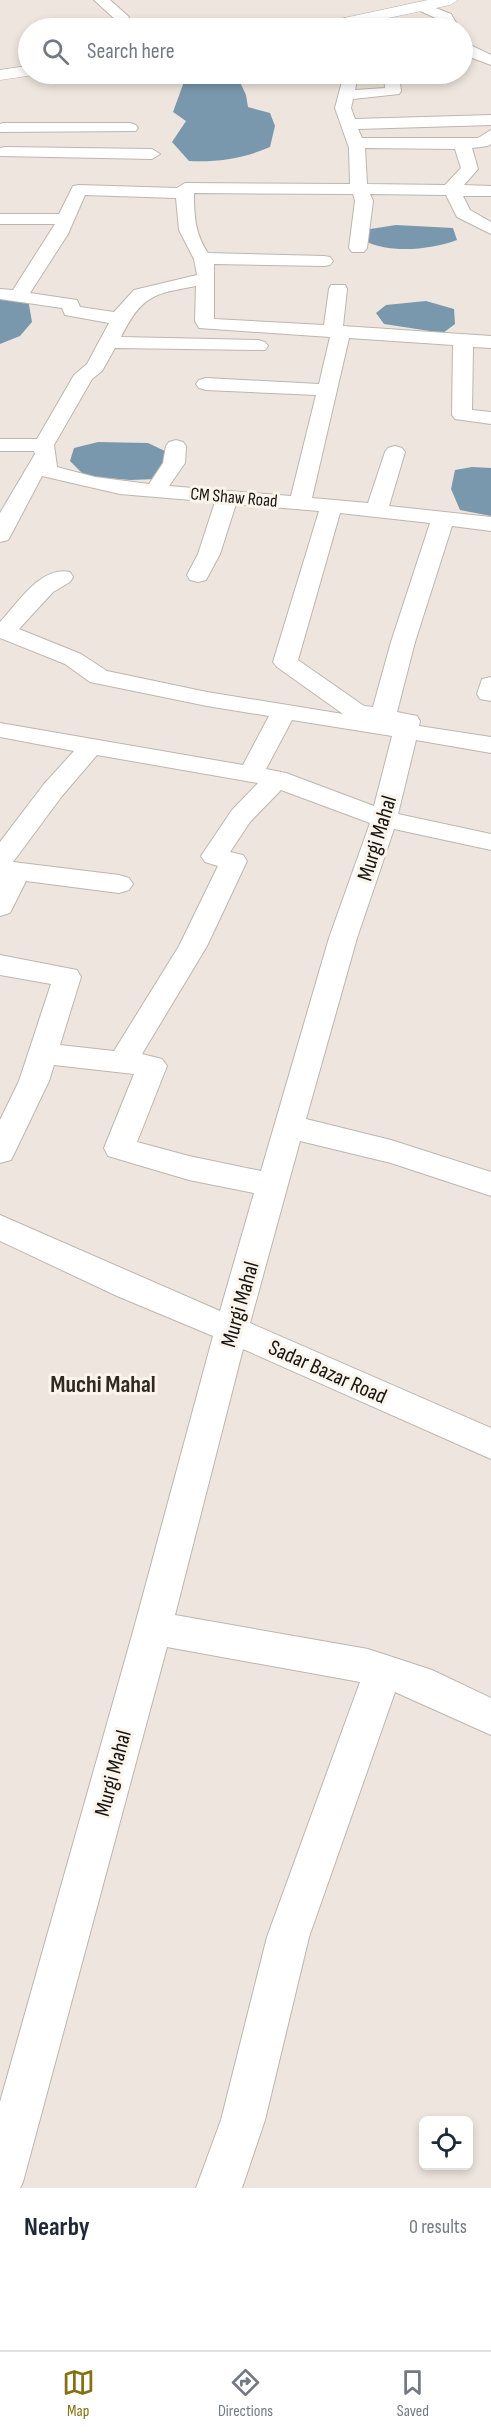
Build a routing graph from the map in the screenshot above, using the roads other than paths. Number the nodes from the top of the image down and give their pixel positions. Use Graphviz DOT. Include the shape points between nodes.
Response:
graph roads {
  1 [pos="101,0"];
  2 [pos="450,0"];
  3 [pos="423,7"];
  4 [pos="122,18"];
  5 [pos="375,18"];
  6 [pos="446,18"];
  7 [pos="473,52"];
  8 [pos="491,53"];
  9 [pos="473,54"];
  10 [pos="491,60"];
  11 [pos="18,72"];
  12 [pos="0,75"];
  13 [pos="348,84"];
  14 [pos="392,84"];
  15 [pos="345,94"];
  16 [pos="491,120"];
  17 [pos="348,124"];
  18 [pos="1,127"];
  19 [pos="130,128"];
  20 [pos="488,140"];
  21 [pos="355,143"];
  22 [pos="462,144"];
  23 [pos="152,154"];
  24 [pos="3,156"];
  25 [pos="359,189"];
  26 [pos="451,189"];
  27 [pos="491,191"];
  28 [pos="185,193"];
  29 [pos="471,218"];
  30 [pos="491,218"];
  31 [pos="0,219"];
  32 [pos="65,219"];
  33 [pos="491,230"];
  34 [pos="358,248"];
  35 [pos="204,258"];
  36 [pos="324,261"];
  37 [pos="206,279"];
  38 [pos="339,289"];
  39 [pos="9,295"];
  40 [pos="120,319"];
  41 [pos="337,332"];
  42 [pos="463,341"];
  43 [pos="108,342"];
  44 [pos="491,342"];
  45 [pos="258,346"];
  46 [pos="206,384"];
  47 [pos="327,390"];
  48 [pos="491,418"];
  49 [pos="0,445"];
  50 [pos="176,446"];
  51 [pos="44,449"];
  52 [pos="395,452"];
  53 [pos="156,490"];
  54 [pos="227,497"];
  55 [pos="315,504"];
  56 [pos="377,510"];
  57 [pos="443,518"];
  58 [pos="491,524"];
  59 [pos="0,535"];
  60 [pos="198,575"];
  61 [pos="62,577"];
  62 [pos="2,631"];
  63 [pos="285,711"];
  64 [pos="394,723"];
  65 [pos="0,730"];
  66 [pos="491,745"];
  67 [pos="91,746"];
  68 [pos="263,777"];
  69 [pos="384,819"];
  70 [pos="491,842"];
  71 [pos="5,868"];
  72 [pos="119,884"];
  73 [pos="0,907"];
  74 [pos="0,965"];
  75 [pos="43,1053"];
  76 [pos="122,1062"];
  77 [pos="289,1127"];
  78 [pos="0,1152"];
  79 [pos="491,1184"];
  80 [pos="272,1185"];
  81 [pos="0,1227"];
  82 [pos="231,1329"];
  83 [pos="491,1444"];
  84 [pos="153,1628"];
  85 [pos="383,1671"];
  86 [pos="491,1717"];
  87 [pos="0,2182"];
  88 [pos="219,2188"];
  1 -- 4 [label="street"];
  2 -- 3 [label="street"];
  3 -- 5 [label="street"];
  3 -- 6 [label="street"];
  7 -- 8 [label="street"];
  9 -- 10 [label="street"];
  11 -- 12 [label="street"];
  13 -- 15 [label="street"];
  14 -- 15 [label="street" via="391,92"];
  15 -- 17 [label="street" via="342,108"];
  16 -- 17 [label="street"];
  17 -- 21 [label="street"];
  18 -- 19 [label="street"];
  18 -- 24 [label="street"];
  20 -- 22 [label="street"];
  21 -- 22 [label="street"];
  21 -- 25 [label="street"];
  22 -- 26 [label="street" via="470,169"];
  23 -- 24 [label="street"];
  25 -- 26 [label="street"];
  25 -- 28 [label="street" via="185,188"];
  25 -- 34 [label="street" via="364,201"];
  26 -- 27 [label="street"];
  26 -- 29 [label="street" via="463,213"];
  28 -- 32 [label="street" via="79,190"];
  28 -- 35 [label="street" via="184,212 190,237"];
  29 -- 30 [label="street"];
  29 -- 33 [label="street"];
  31 -- 32 [label="street"];
  32 -- 39 [label="street" via="58,234"];
  35 -- 36 [label="street"];
  35 -- 37 [label="street"];
  37 -- 40 [label="street" via="141,294"];
  37 -- 41 [label="street" via="206,324"];
  38 -- 41 [label="street"];
  39 -- 40 [label="street" via="70,304 72,311"];
  40 -- 43 [label="street"];
  41 -- 42 [label="street"];
  41 -- 47 [label="street"];
  42 -- 44 [label="street"];
  42 -- 48 [label="street" via="462,415"];
  43 -- 45 [label="street"];
  43 -- 51 [label="street" via="95,367 84,375"];
  46 -- 47 [label="street"];
  47 -- 55 [label="street"];
  49 -- 51 [label="street"];
  50 -- 53 [label="street" via="174,463"];
  51 -- 53 [label="street, CM Shaw Road" via="47,471"];
  51 -- 59 [label="street"];
  52 -- 56 [label="street"];
  53 -- 54 [label="street, CM Shaw Road"];
  54 -- 55 [label="street, CM Shaw Road"];
  54 -- 60 [label="street"];
  55 -- 56 [label="street, CM Shaw Road"];
  55 -- 64 [label="street" via="285,662 357,712"];
  56 -- 57 [label="street, CM Shaw Road"];
  57 -- 58 [label="street, CM Shaw Road"];
  57 -- 64 [label="street, Murgi Mahal" via="392,675"];
  61 -- 62 [label="street" via="45,587"];
  62 -- 63 [label="street" via="73,659 99,677"];
  63 -- 64 [label="street"];
  63 -- 68 [label="street" via="268,737"];
  64 -- 66 [label="street"];
  64 -- 69 [label="street, Murgi Mahal"];
  65 -- 67 [label="street"];
  67 -- 68 [label="street"];
  67 -- 71 [label="street" via="53,790"];
  68 -- 69 [label="street"];
  68 -- 76 [label="street" via="214,856 234,861 193,946"];
  69 -- 70 [label="street"];
  69 -- 77 [label="street, Murgi Mahal" via="344,938"];
  71 -- 72 [label="street"];
  71 -- 73 [label="street"];
  74 -- 75 [label="street" via="67,977"];
  75 -- 76 [label="street"];
  75 -- 78 [label="street"];
  76 -- 80 [label="street" via="152,1066 119,1148"];
  77 -- 79 [label="street" via="364,1143"];
  77 -- 80 [label="street, Murgi Mahal"];
  80 -- 82 [label="street, Murgi Mahal"];
  81 -- 82 [label="street, Sadar Bazar Road"];
  82 -- 83 [label="street, Sadar Bazar Road"];
  82 -- 84 [label="street, Murgi Mahal"];
  84 -- 85 [label="street"];
  84 -- 87 [label="street, Murgi Mahal"];
  85 -- 86 [label="street" via="418,1682"];
  85 -- 88 [label="street" via="288,1937 243,2120"];
}
